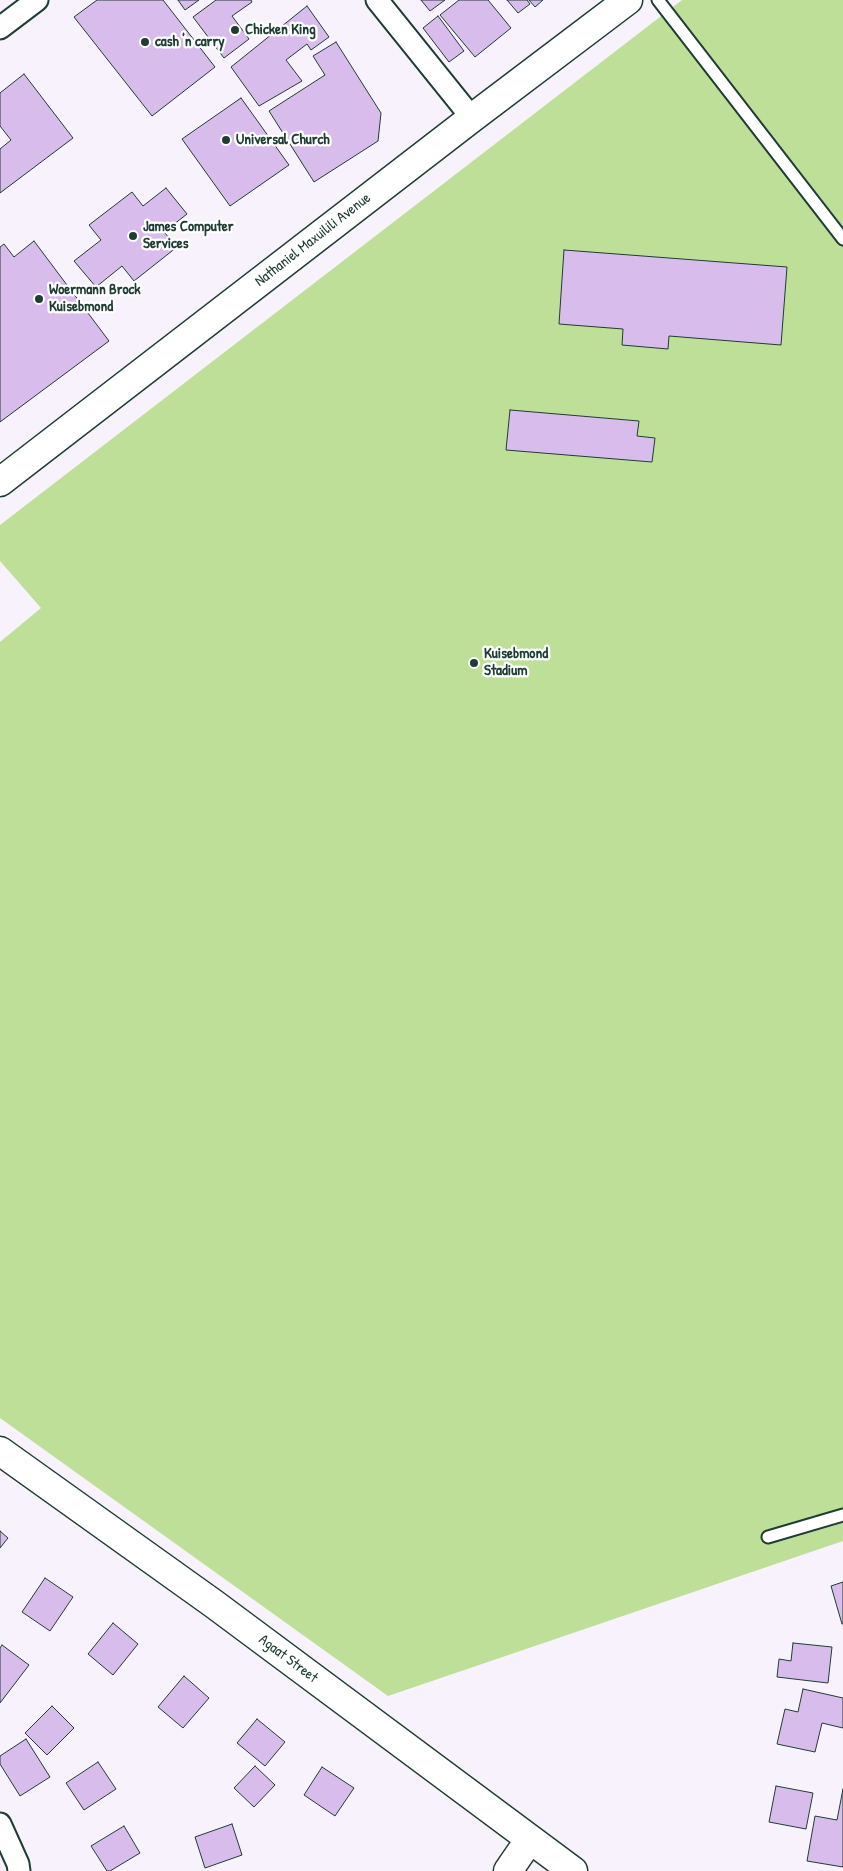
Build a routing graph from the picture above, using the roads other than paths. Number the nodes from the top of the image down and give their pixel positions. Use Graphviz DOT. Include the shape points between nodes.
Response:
graph roads {
  1 [pos="37,0"];
  2 [pos="377,0"];
  3 [pos="628,0"];
  4 [pos="658,0"];
  5 [pos="0,28"];
  6 [pos="472,118"];
  7 [pos="843,239"];
  8 [pos="0,482"];
  9 [pos="0,1451"];
  10 [pos="843,1515"];
  11 [pos="768,1536"];
  12 [pos="0,1824"];
  13 [pos="530,1839"];
  14 [pos="19,1871"];
  15 [pos="508,1871"];
  16 [pos="573,1871"];
  1 -- 5 [label="street"];
  2 -- 6 [label="street"];
  3 -- 6 [label="street, Nathaniel Maxuilili Avenue"];
  4 -- 7 [label="lane"];
  6 -- 8 [label="street, Nathaniel Maxuilili Avenue"];
  9 -- 13 [label="street, Agaat Street" via="214,1604"];
  10 -- 11 [label="lane"];
  12 -- 14 [label="street"];
  13 -- 15 [label="street"];
  13 -- 16 [label="street, Agaat Street"];
}
